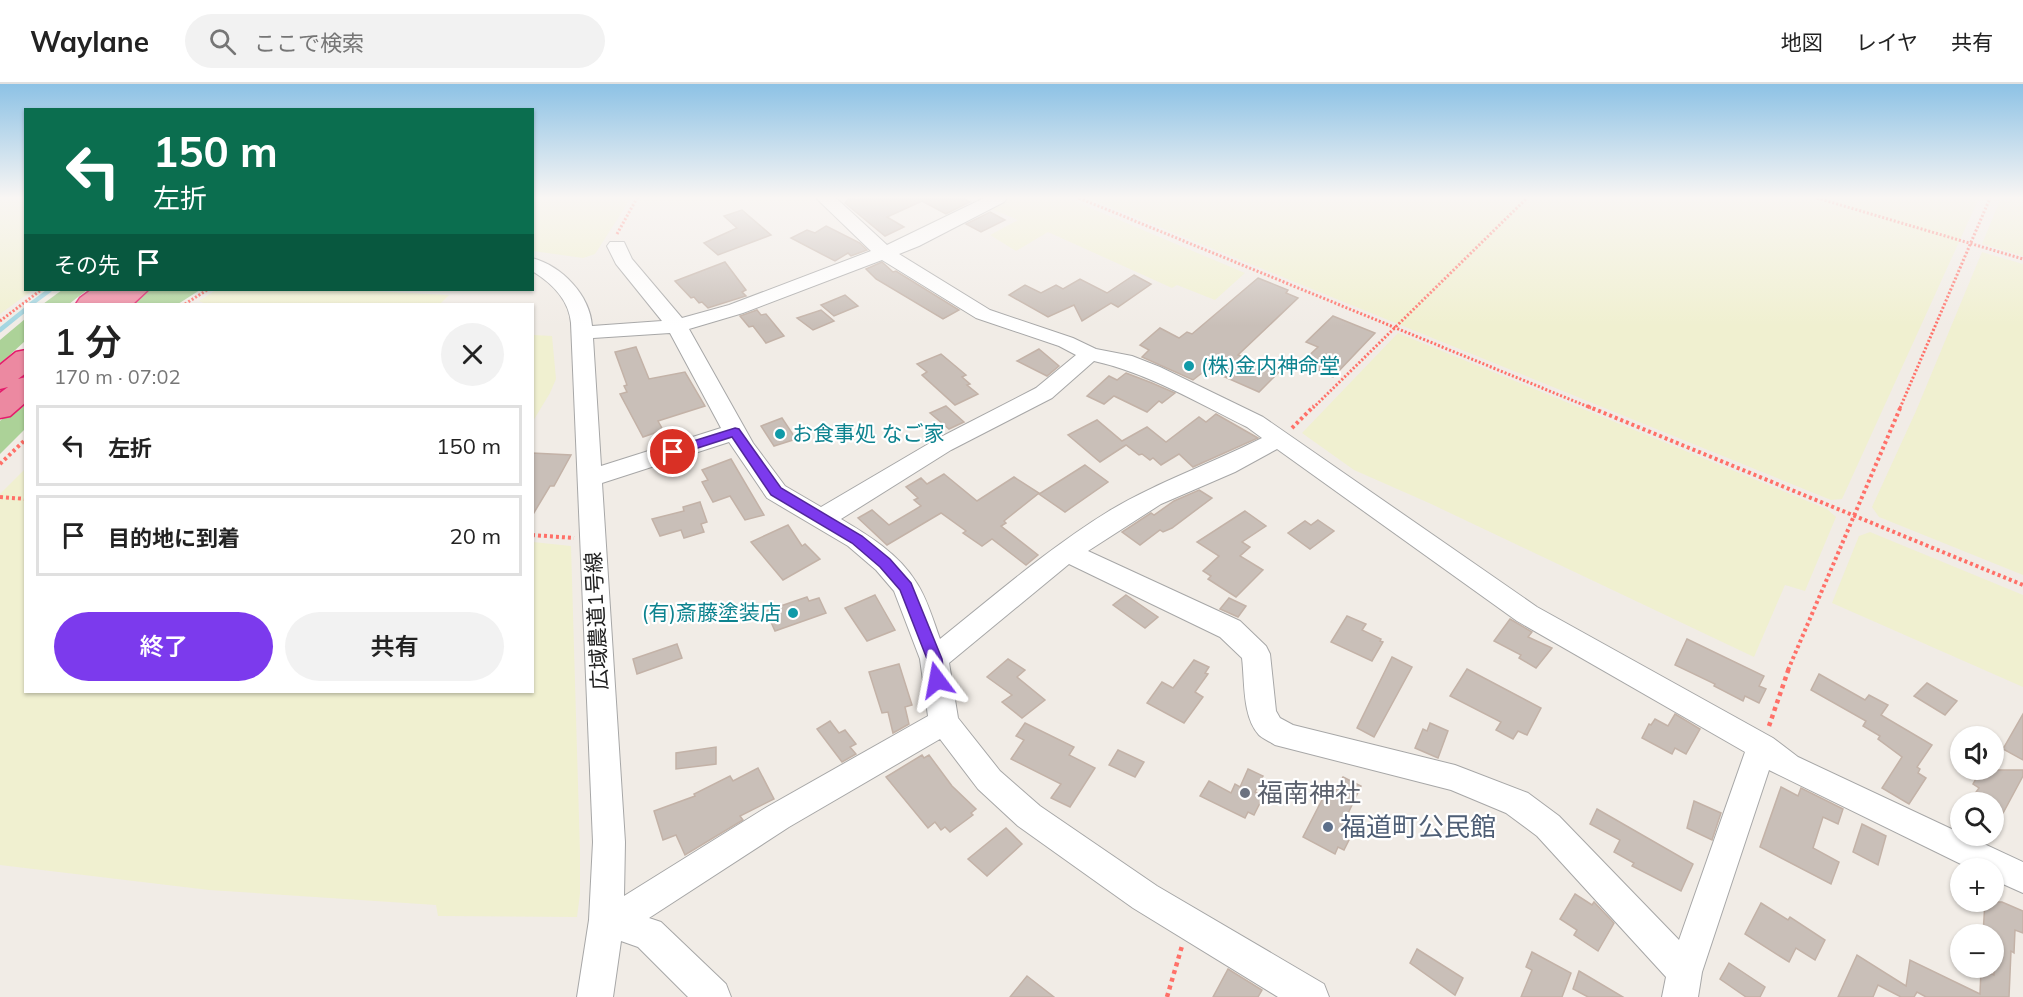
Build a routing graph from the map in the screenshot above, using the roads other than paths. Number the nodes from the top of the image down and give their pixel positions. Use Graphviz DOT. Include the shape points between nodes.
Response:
graph roads {
  1 [pos="870,241"];
  2 [pos="911,241"];
  3 [pos="617,246"];
  4 [pos="884,254"];
  5 [pos="534,265"];
  6 [pos="106,291"];
  7 [pos="134,291"];
  8 [pos="90,303"];
  9 [pos="118,303"];
  10 [pos="677,326"];
  11 [pos="582,333"];
  12 [pos="1090,354"];
  13 [pos="24,360"];
  14 [pos="0,380"];
  15 [pos="24,388"];
  16 [pos="0,409"];
  17 [pos="735,432"];
  18 [pos="1278,439"];
  19 [pos="590,478"];
  20 [pos="821,519"];
  21 [pos="1067,552"];
  22 [pos="934,659"];
  23 [pos="944,722"];
  24 [pos="1762,747"];
  25 [pos="2023,878"];
  26 [pos="606,920"];
  27 [pos="1683,985"];
  28 [pos="595,997"];
  29 [pos="713,997"];
  30 [pos="1311,997"];
  1 -- 4 [label="street"];
  2 -- 4 [label="street"];
  3 -- 10 [label="street" via="623,260"];
  4 -- 10 [label="street" via="736,309"];
  4 -- 12 [label="street" via="984,314"];
  5 -- 11 [label="street, 広域農道1号線" via="556,278 570,294 580,313"];
  6 -- 8 [label="highway"];
  7 -- 9 [label="highway"];
  10 -- 11 [label="street"];
  10 -- 17 [label="street"];
  11 -- 19 [label="street, 広域農道1号線"];
  12 -- 18 [label="street" via="1152,372 1236,412"];
  12 -- 20 [label="street" via="1044,393 943,446"];
  13 -- 14 [label="highway"];
  15 -- 16 [label="highway"];
  17 -- 19 [label="street"];
  17 -- 20 [label="street" via="776,492"];
  18 -- 21 [label="street" via="1152,498"];
  18 -- 24 [label="street" via="1527,614"];
  19 -- 26 [label="street, 広域農道1号線" via="609,842"];
  20 -- 22 [label="street" via="857,540 906,587"];
  21 -- 22 [label="street"];
  21 -- 27 [label="street" via="1242,639 1256,654 1262,713 1270,727 1286,736 1455,778 1517,803 1548,826"];
  22 -- 23 [label="street"];
  23 -- 26 [label="street" via="778,817 644,904"];
  23 -- 30 [label="street" via="989,780 1029,816 1188,925"];
  24 -- 25 [label="street" via="1787,766"];
  24 -- 27 [label="street"];
  26 -- 28 [label="street, 広域農道1号線"];
  26 -- 29 [label="street" via="649,934"];
}
